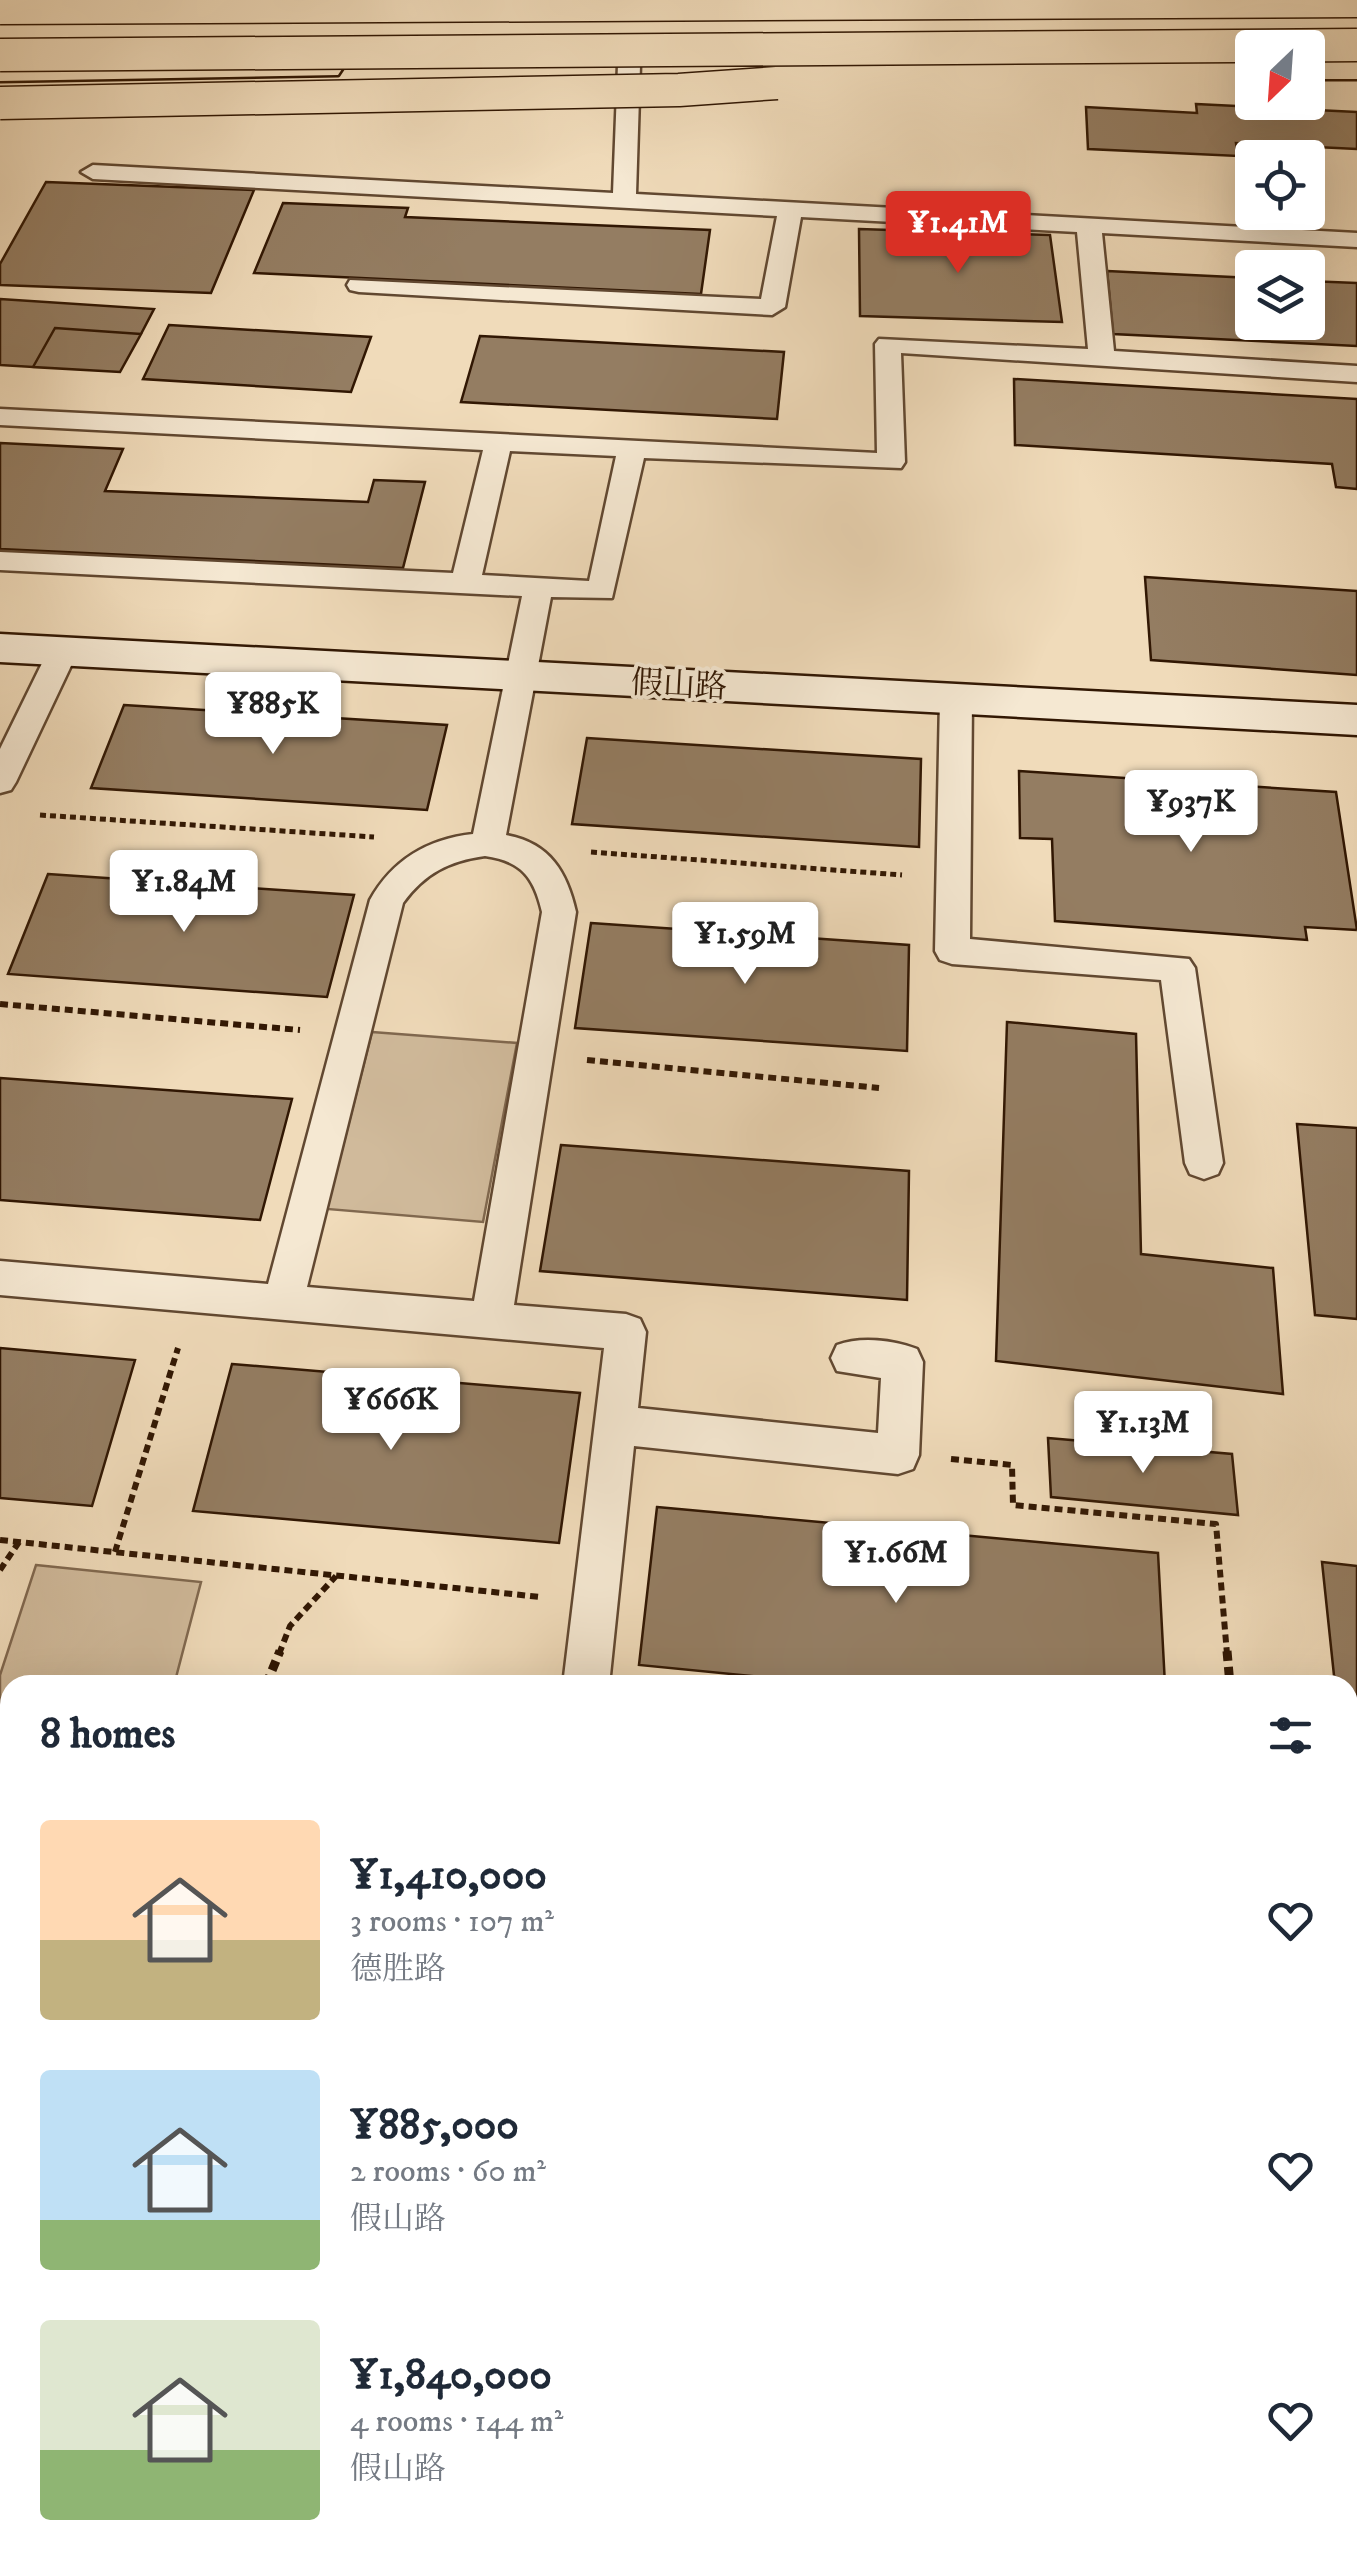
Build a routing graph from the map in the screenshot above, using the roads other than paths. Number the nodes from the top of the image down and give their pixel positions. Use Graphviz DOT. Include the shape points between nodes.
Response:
graph roads {
  1 [pos="850,0"];
  2 [pos="1357,1"];
  3 [pos="947,3"];
  4 [pos="0,8"];
  5 [pos="1357,11"];
  6 [pos="0,22"];
  7 [pos="1357,26"];
  8 [pos="0,35"];
  9 [pos="1357,45"];
  10 [pos="0,55"];
  11 [pos="1357,59"];
  12 [pos="1235,60"];
  13 [pos="1325,60"];
  14 [pos="630,65"];
  15 [pos="1325,70"];
  16 [pos="1357,70"];
  17 [pos="1235,71"];
  18 [pos="0,72"];
  19 [pos="888,75"];
  20 [pos="0,92"];
  21 [pos="0,103"];
  22 [pos="93,172"];
  23 [pos="624,201"];
  24 [pos="790,212"];
  25 [pos="1090,226"];
  26 [pos="1357,240"];
  27 [pos="359,285"];
  28 [pos="1102,357"];
  29 [pos="1357,374"];
  30 [pos="0,416"];
  31 [pos="499,440"];
  32 [pos="632,448"];
  33 [pos="0,561"];
  34 [pos="465,583"];
  35 [pos="538,587"];
  36 [pos="0,648"];
  37 [pos="63,651"];
  38 [pos="522,676"];
  39 [pos="956,699"];
  40 [pos="1357,720"];
  41 [pos="0,782"];
  42 [pos="488,844"];
  43 [pos="1204,1163"];
  44 [pos="0,1278"];
  45 [pos="283,1302"];
  46 [pos="492,1321"];
  47 [pos="852,1358"];
  48 [pos="616,1426"];
  49 [pos="587,1675"];
  1 -- 3 [label="main road, bridge"];
  2 -- 3 [label="main road, bridge"];
  3 -- 4 [label="main road, bridge"];
  5 -- 6 [label="main road"];
  7 -- 8 [label="main road"];
  9 -- 10 [label="main road, bridge"];
  11 -- 13 [label="main road"];
  12 -- 14 [label="main road"];
  14 -- 18 [label="main road"];
  14 -- 23 [label="lane"];
  15 -- 16 [label="main road"];
  17 -- 19 [label="main road"];
  19 -- 20 [label="main road, bridge"];
  19 -- 21 [label="main road, bridge" via="679,90"];
  22 -- 23 [label="lane"];
  23 -- 24 [label="lane"];
  24 -- 25 [label="lane"];
  24 -- 27 [label="lane" via="772,307"];
  25 -- 26 [label="lane"];
  25 -- 28 [label="lane"];
  28 -- 29 [label="lane"];
  28 -- 32 [label="lane" via="888,344 891,462"];
  30 -- 31 [label="lane"];
  31 -- 32 [label="lane"];
  31 -- 34 [label="lane"];
  32 -- 35 [label="lane" via="602,590"];
  33 -- 34 [label="lane"];
  34 -- 35 [label="lane"];
  35 -- 38 [label="lane"];
  36 -- 37 [label="street, 假山路"];
  37 -- 38 [label="street, 假山路"];
  37 -- 41 [label="lane"];
  38 -- 39 [label="street, 假山路"];
  38 -- 42 [label="lane"];
  39 -- 40 [label="street, 假山路"];
  39 -- 43 [label="lane" via="952,951 1176,968"];
  42 -- 45 [label="lane" via="435,852 396,880"];
  42 -- 46 [label="lane" via="534,860 559,892"];
  44 -- 45 [label="lane"];
  45 -- 46 [label="lane"];
  46 -- 48 [label="lane" via="626,1332"];
  47 -- 48 [label="lane" via="902,1362 898,1454"];
  48 -- 49 [label="lane"];
}
